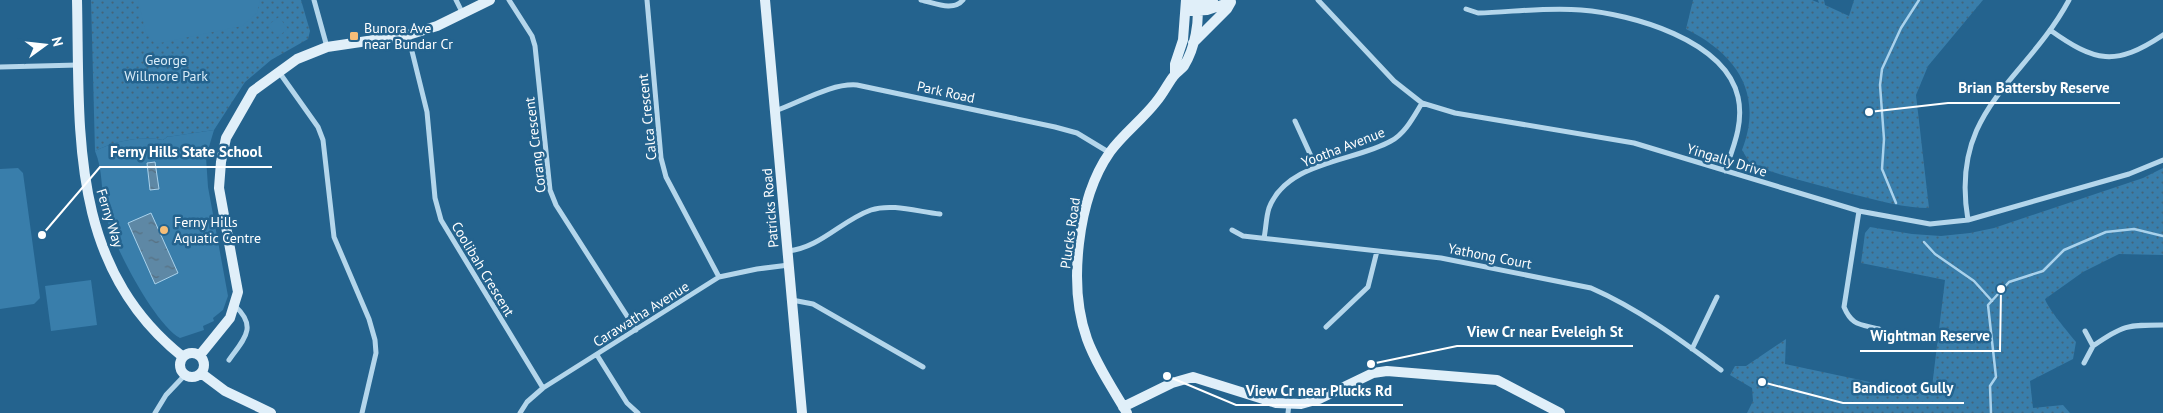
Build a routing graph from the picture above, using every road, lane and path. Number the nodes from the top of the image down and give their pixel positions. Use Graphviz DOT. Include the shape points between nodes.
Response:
graph roads {
  1 [pos="77,0"];
  2 [pos="314,0"];
  3 [pos="456,0"];
  4 [pos="490,0"];
  5 [pos="509,0"];
  6 [pos="647,0"];
  7 [pos="765,0"];
  8 [pos="921,0"];
  9 [pos="963,0"];
  10 [pos="1213,0"];
  11 [pos="1318,0"];
  12 [pos="2069,0"];
  13 [pos="1232,1"];
  14 [pos="1186,5"];
  15 [pos="1198,5"];
  16 [pos="1466,9"];
  17 [pos="463,14"];
  18 [pos="2050,30"];
  19 [pos="408,35"];
  20 [pos="2163,35"];
  21 [pos="1193,43"];
  22 [pos="327,47"];
  23 [pos="79,65"];
  24 [pos="0,67"];
  25 [pos="279,71"];
  26 [pos="1175,74"];
  27 [pos="1422,103"];
  28 [pos="775,110"];
  29 [pos="1296,121"];
  30 [pos="1110,153"];
  31 [pos="2163,160"];
  32 [pos="1316,167"];
  33 [pos="1725,171"];
  34 [pos="1859,211"];
  35 [pos="940,214"];
  36 [pos="1968,220"];
  37 [pos="1232,230"];
  38 [pos="1264,238"];
  39 [pos="1378,251"];
  40 [pos="788,252"];
  41 [pos="789,265"];
  42 [pos="719,278"];
  43 [pos="1717,297"];
  44 [pos="792,300"];
  45 [pos="235,306"];
  46 [pos="2163,325"];
  47 [pos="1326,327"];
  48 [pos="1879,329"];
  49 [pos="636,330"];
  50 [pos="2085,331"];
  51 [pos="2093,346"];
  52 [pos="1692,349"];
  53 [pos="597,355"];
  54 [pos="200,356"];
  55 [pos="182,357"];
  56 [pos="230,360"];
  57 [pos="2084,363"];
  58 [pos="923,367"];
  59 [pos="1721,370"];
  60 [pos="201,373"];
  61 [pos="184,375"];
  62 [pos="543,388"];
  63 [pos="1288,409"];
  64 [pos="1125,410"];
  65 [pos="155,413"];
  66 [pos="271,413"];
  67 [pos="362,413"];
  68 [pos="520,413"];
  69 [pos="638,413"];
  70 [pos="802,413"];
  71 [pos="1560,413"];
  1 -- 23 [label="street, Ferny Way"];
  2 -- 22 [label="street"];
  3 -- 17 [label="street"];
  4 -- 17 [label="street"];
  5 -- 49 [label="street, Corang Crescent" via="535,46 550,190 556,205"];
  6 -- 42 [label="street, Calca Crescent" via="661,158 666,177"];
  7 -- 28 [label="street, Patricks Road"];
  8 -- 9 [label="street" via="952,7"];
  10 -- 15 [label="street"];
  11 -- 27 [label="street, Yingally Drive" via="1394,81"];
  12 -- 18 [label="street"];
  13 -- 15 [label="street" via="1218,7"];
  13 -- 21 [label="street"];
  14 -- 15 [label="street"];
  14 -- 26 [label="street, Plucks Road" via="1183,40"];
  15 -- 21 [label="street, Plucks Road"];
  16 -- 33 [label="street" via="1478,13 1598,12 1637,20 1701,47 1728,73 1738,98 1739,125"];
  17 -- 19 [label="street"];
  18 -- 20 [label="street" via="2080,50 2107,57 2135,52"];
  18 -- 36 [label="street" via="1995,98 1975,133 1968,165"];
  19 -- 22 [label="street"];
  19 -- 62 [label="street, Coolibah Crescent" via="427,112 435,198 441,220"];
  21 -- 26 [label="street, Plucks Road" via="1183,67"];
  22 -- 25 [label="street"];
  23 -- 24 [label="street"];
  23 -- 55 [label="street, Ferny Way" via="82,161 98,236 114,271 141,315"];
  25 -- 45 [label="street" via="254,91 226,138 221,162 220,188 238,280"];
  25 -- 67 [label="street" via="318,127 323,140 334,237 375,340 376,352"];
  26 -- 30 [label="street, Plucks Road" via="1157,102"];
  27 -- 32 [label="street, Yootha Avenue" via="1403,131 1391,141"];
  27 -- 33 [label="street, Yingally Drive" via="1454,113 1634,143"];
  28 -- 30 [label="street, Park Road" via="831,88 857,85 1055,127 1077,133"];
  28 -- 40 [label="street, Patricks Road"];
  29 -- 32 [label="street"];
  30 -- 64 [label="street, Plucks Road" via="1094,181 1086,210 1079,267 1079,301 1091,349"];
  31 -- 36 [label="street, Yingally Drive" via="2129,174"];
  32 -- 38 [label="street, Yootha Avenue" via="1288,182 1276,196 1269,208"];
  33 -- 34 [label="street, Yingally Drive"];
  34 -- 36 [label="street, Yingally Drive" via="1930,224"];
  34 -- 48 [label="street" via="1844,307 1855,323"];
  35 -- 40 [label="street" via="888,208 871,210 806,248"];
  37 -- 38 [label="street, Yathong Court" via="1243,236"];
  38 -- 39 [label="street, Yathong Court"];
  39 -- 47 [label="street" via="1368,287"];
  39 -- 52 [label="street, Yathong Court" via="1441,258 1591,288"];
  40 -- 41 [label="street, Patricks Road"];
  41 -- 42 [label="street, Carawatha Avenue"];
  41 -- 44 [label="street, Patricks Road"];
  42 -- 49 [label="street, Carawatha Avenue"];
  43 -- 52 [label="street"];
  44 -- 58 [label="street" via="813,304"];
  44 -- 70 [label="street, Patricks Road"];
  45 -- 54 [label="street" via="230,318"];
  45 -- 56 [label="street" via="246,316 248,328"];
  46 -- 51 [label="street" via="2131,325"];
  49 -- 53 [label="street, Carawatha Avenue"];
  50 -- 51 [label="street"];
  51 -- 57 [label="street"];
  52 -- 59 [label="street, Yathong Court"];
  53 -- 62 [label="street, Carawatha Avenue"];
  53 -- 69 [label="street" via="627,403"];
  54 -- 55 [label="street" via="191,353"];
  54 -- 60 [label="street" via="204,365"];
  55 -- 61 [label="street" via="180,366"];
  60 -- 61 [label="street" via="193,377"];
  60 -- 66 [label="street" via="225,391"];
  61 -- 65 [label="street"];
  62 -- 68 [label="street, Carawatha Avenue"];
  63 -- 64 [label="street" via="1193,377 1172,383"];
  63 -- 71 [label="street" via="1388,370 1497,380"];
}
